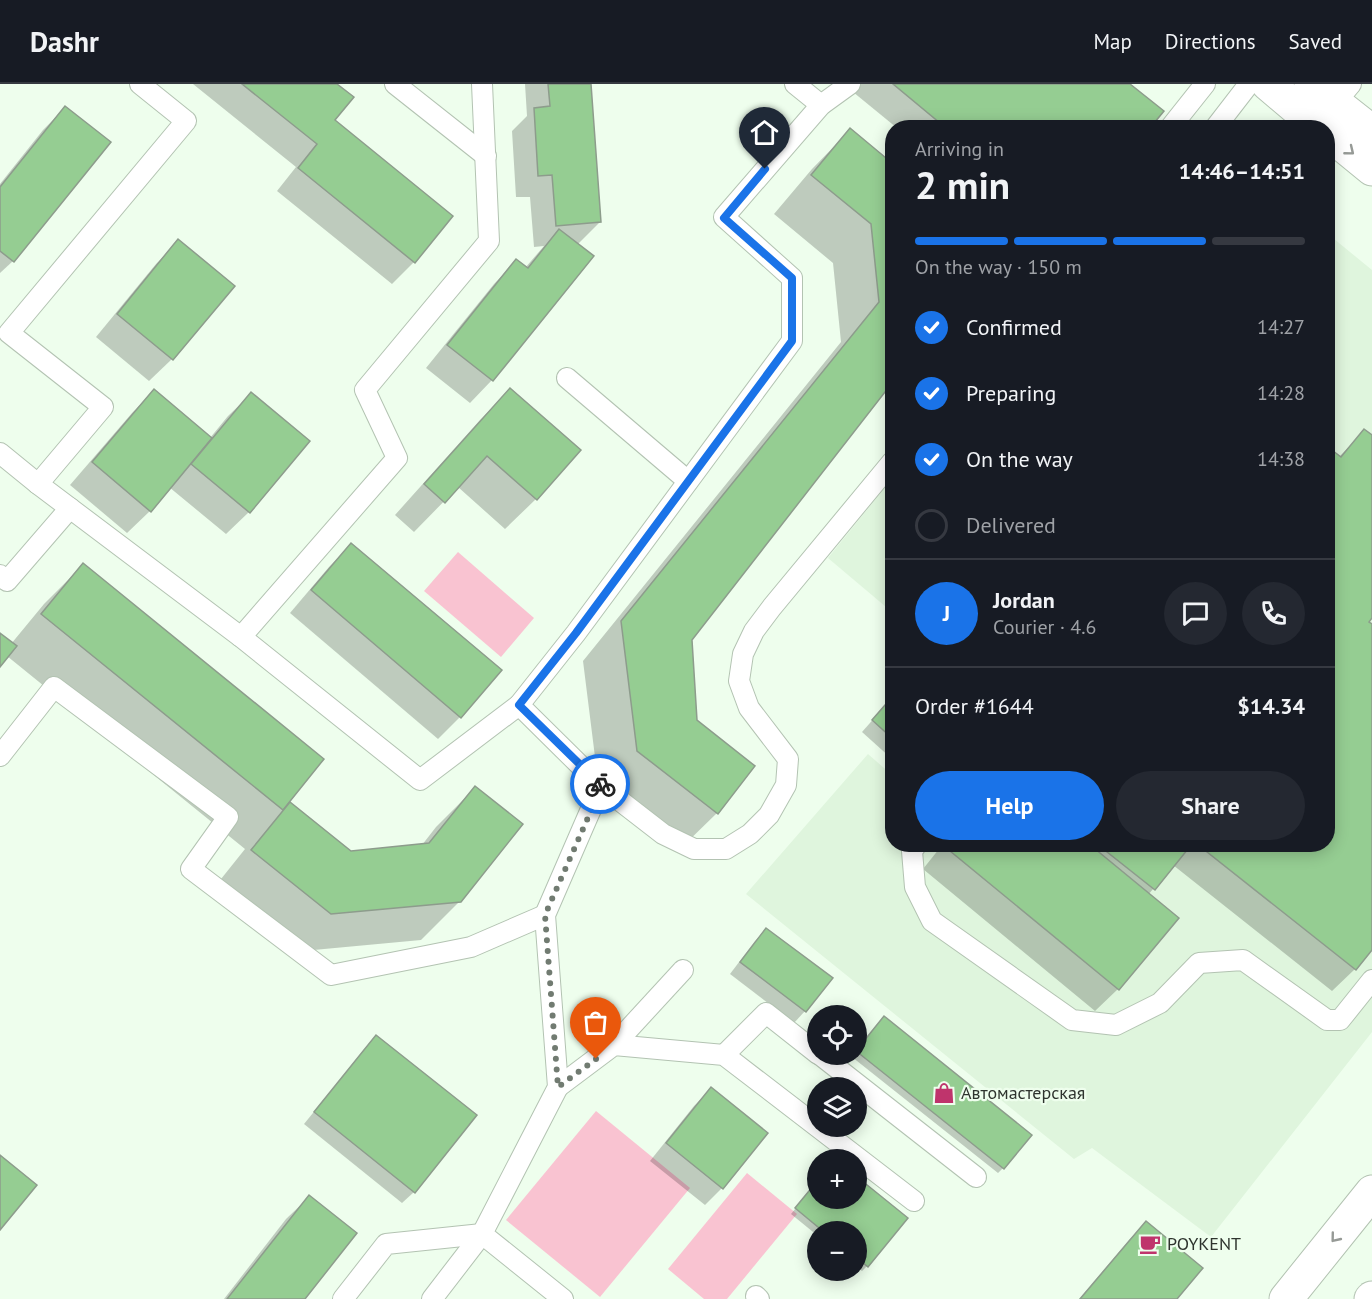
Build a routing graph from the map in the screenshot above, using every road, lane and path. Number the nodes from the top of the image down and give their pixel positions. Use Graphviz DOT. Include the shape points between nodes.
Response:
graph roads {
  1 [pos="140,84"];
  2 [pos="395,84"];
  3 [pos="482,84"];
  4 [pos="795,84"];
  5 [pos="850,84"];
  6 [pos="1205,84"];
  7 [pos="1249,84"];
  8 [pos="1268,84"];
  9 [pos="820,105"];
  10 [pos="1327,110"];
  11 [pos="1176,120"];
  12 [pos="1221,120"];
  13 [pos="1335,120"];
  14 [pos="1372,132"];
  15 [pos="486,156"];
  16 [pos="1372,169"];
  17 [pos="4,333"];
  18 [pos="567,378"];
  19 [pos="0,453"];
  20 [pos="885,470"];
  21 [pos="688,482"];
  22 [pos="38,484"];
  23 [pos="70,508"];
  24 [pos="0,575"];
  25 [pos="241,637"];
  26 [pos="519,705"];
  27 [pos="0,756"];
  28 [pos="602,786"];
  29 [pos="912,852"];
  30 [pos="545,915"];
  31 [pos="683,970"];
  32 [pos="1372,980"];
  33 [pos="807,1045"];
  34 [pos="614,1046"];
  35 [pos="724,1055"];
  36 [pos="832,1065"];
  37 [pos="558,1087"];
  38 [pos="976,1177"];
  39 [pos="1372,1192"];
  40 [pos="914,1201"];
  41 [pos="482,1234"];
  42 [pos="343,1299"];
  43 [pos="432,1299"];
  44 [pos="563,1299"];
  45 [pos="1286,1299"];
  1 -- 17 [label="lane" via="186,121"];
  2 -- 15 [label="lane"];
  3 -- 15 [label="lane"];
  4 -- 9 [label="lane"];
  5 -- 9 [label="lane"];
  6 -- 11 [label="lane"];
  7 -- 12 [label="lane"];
  8 -- 10 [label="main road"];
  9 -- 21 [label="lane" via="724,218 792,278 792,341"];
  10 -- 14 [label="main road"];
  13 -- 16 [label="main road, one-way"];
  15 -- 25 [label="lane" via="489,241 365,390 397,458"];
  17 -- 22 [label="lane" via="103,407"];
  18 -- 21 [label="lane"];
  19 -- 22 [label="lane"];
  20 -- 28 [label="lane" via="772,607 743,654 739,681 749,708 788,759 786,785 769,815 750,834 726,849 694,849 663,834"];
  21 -- 26 [label="lane"];
  22 -- 23 [label="lane"];
  23 -- 24 [label="lane" via="7,581"];
  23 -- 25 [label="lane"];
  25 -- 26 [label="lane" via="420,780"];
  26 -- 28 [label="lane"];
  27 -- 30 [label="lane" via="54,687 228,817 191,868 331,975 471,947"];
  28 -- 30 [label="lane"];
  29 -- 32 [label="lane" via="915,887 932,921 1072,1020 1116,1025 1160,1003 1199,963 1243,960 1327,1020 1340,1020"];
  30 -- 37 [label="lane"];
  31 -- 34 [label="lane"];
  33 -- 35 [label="lane" via="766,1013"];
  34 -- 35 [label="lane"];
  34 -- 37 [label="lane"];
  35 -- 40 [label="lane"];
  36 -- 38 [label="lane"];
  37 -- 41 [label="lane"];
  39 -- 45 [label="main road, one-way"];
  41 -- 42 [label="lane" via="386,1244"];
  41 -- 43 [label="lane"];
  41 -- 44 [label="lane"];
}
